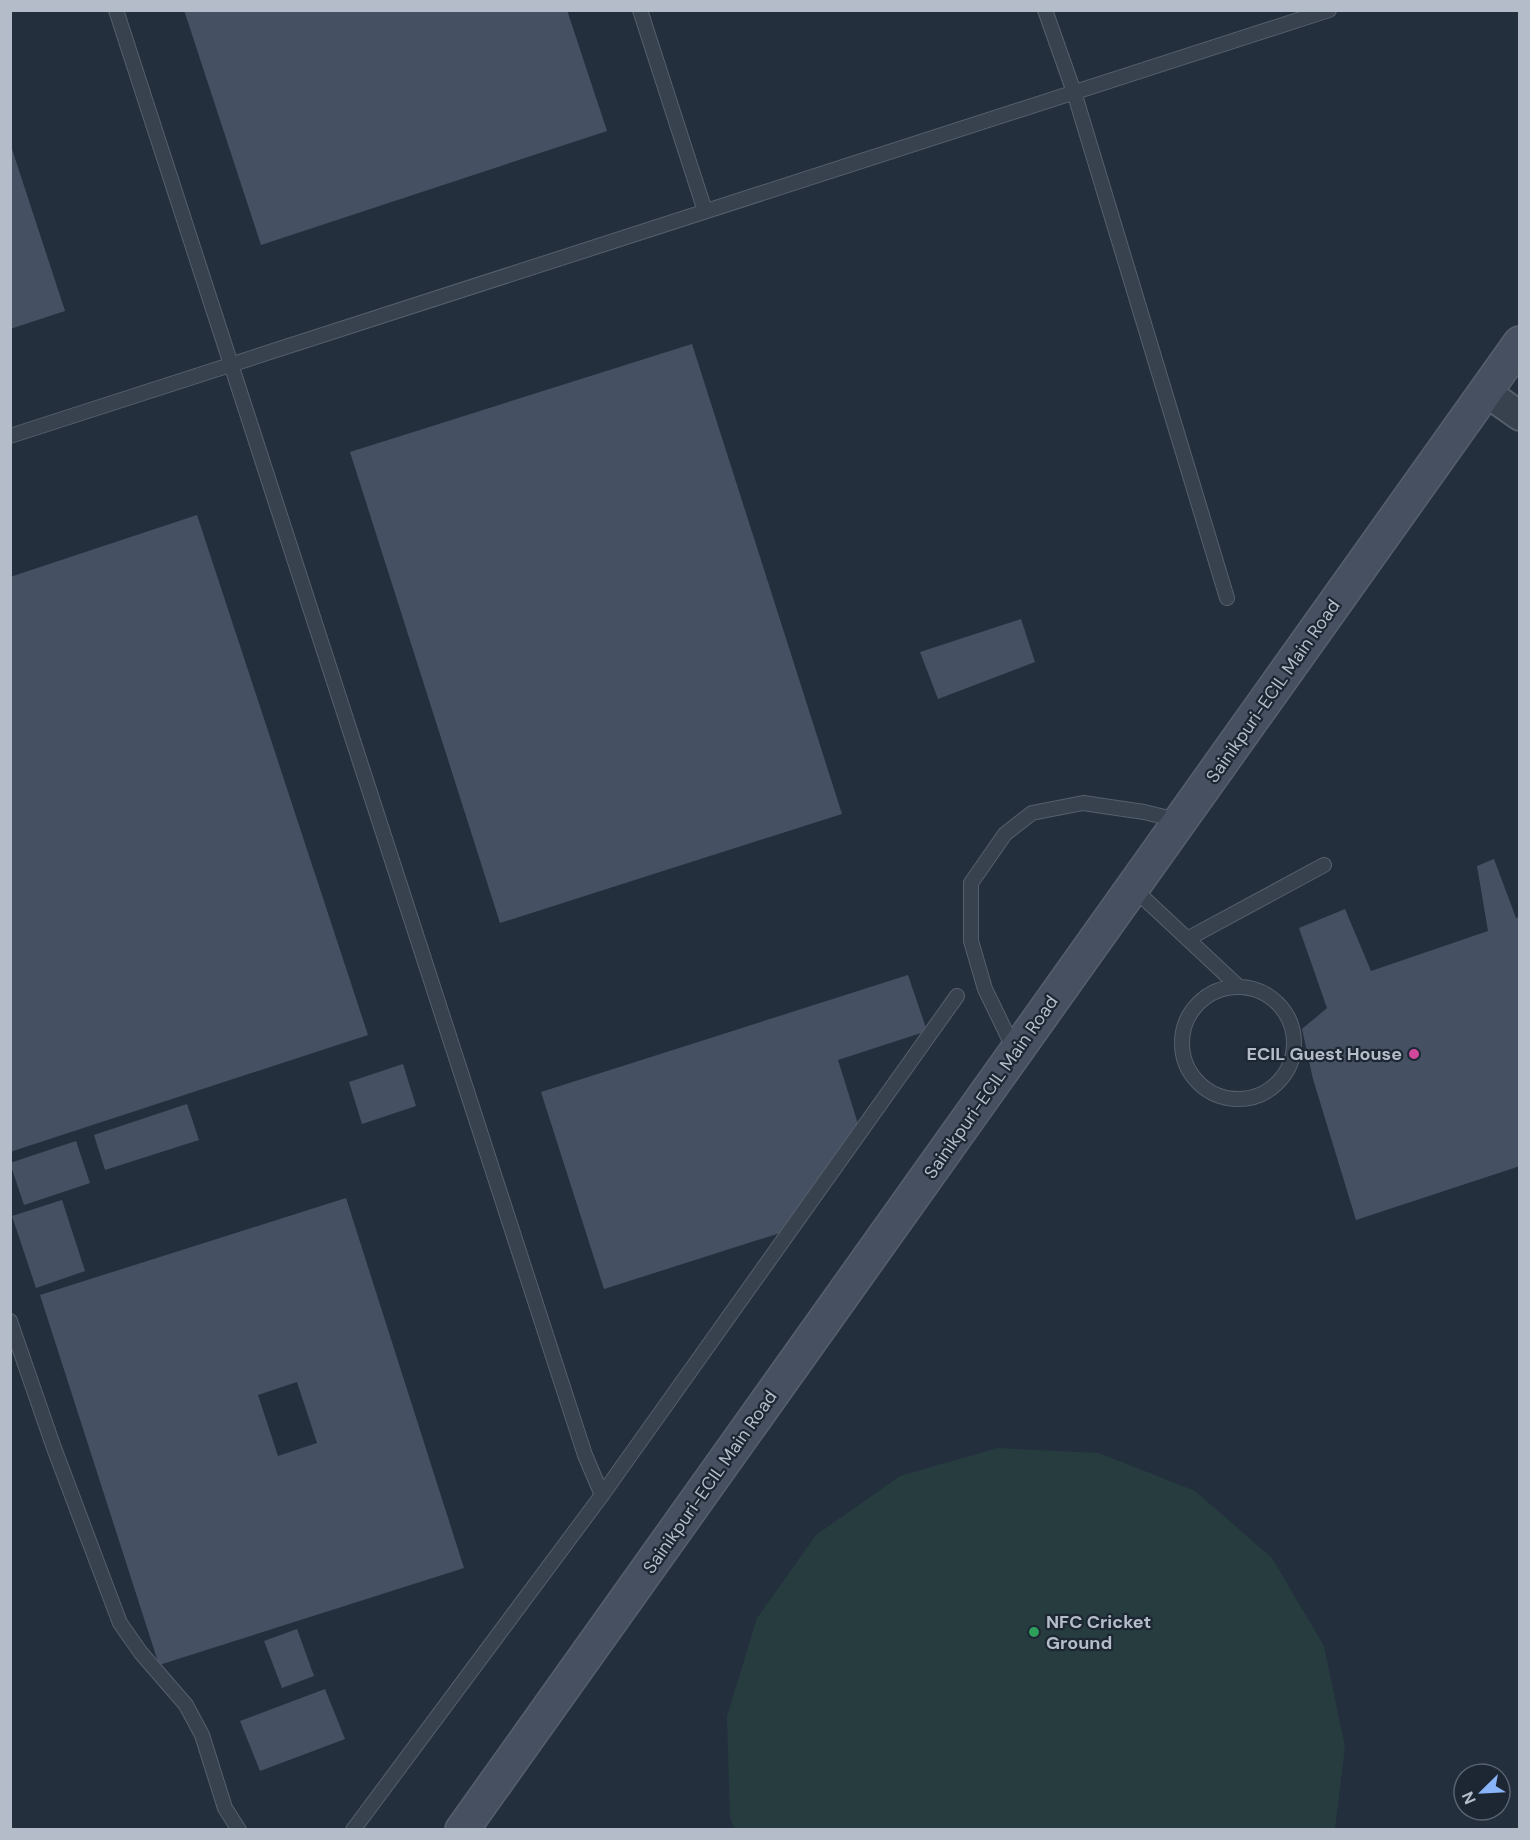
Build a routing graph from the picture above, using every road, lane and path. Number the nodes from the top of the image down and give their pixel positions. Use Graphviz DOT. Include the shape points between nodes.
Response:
graph roads {
  1 [pos="116,10"];
  2 [pos="639,10"];
  3 [pos="1045,10"];
  4 [pos="1329,10"];
  5 [pos="1074,92"];
  6 [pos="705,211"];
  7 [pos="1520,343"];
  8 [pos="229,365"];
  9 [pos="1486,392"];
  10 [pos="1520,416"];
  11 [pos="10,436"];
  12 [pos="1227,598"];
  13 [pos="1181,821"];
  14 [pos="1324,865"];
  15 [pos="1133,888"];
  16 [pos="1189,938"];
  17 [pos="1239,987"];
  18 [pos="957,996"];
  19 [pos="1015,1053"];
  20 [pos="10,1321"];
  21 [pos="602,1495"];
  22 [pos="239,1830"];
  23 [pos="353,1830"];
  24 [pos="462,1830"];
  1 -- 8 [label="lane"];
  2 -- 6 [label="lane"];
  3 -- 5 [label="lane"];
  4 -- 5 [label="lane"];
  5 -- 6 [label="lane"];
  5 -- 12 [label="lane"];
  6 -- 8 [label="lane"];
  7 -- 9 [label="street, Sainikpuri-ECIL Main Road"];
  8 -- 11 [label="lane"];
  8 -- 21 [label="lane" via="585,1455"];
  9 -- 10 [label="street"];
  9 -- 13 [label="street, Sainikpuri-ECIL Main Road"];
  13 -- 15 [label="street, Sainikpuri-ECIL Main Road"];
  13 -- 19 [label="lane" via="1083,803 1032,813 1005,834 971,883 972,941 985,989"];
  14 -- 16 [label="lane"];
  15 -- 16 [label="lane"];
  15 -- 19 [label="street, Sainikpuri-ECIL Main Road"];
  16 -- 17 [label="lane"];
  17 -- 17 [label="lane" via="1258,990 1274,1000 1287,1015 1294,1033 1294,1053 1288,1071 1276,1086 1260,1096 1242,1100 1224,1098 1207,1090 1194,1078 1181,1044 1192,1010 1205,997 1221,989"];
  18 -- 21 [label="lane"];
  19 -- 24 [label="street, Sainikpuri-ECIL Main Road"];
  20 -- 22 [label="lane" via="120,1623 186,1705 202,1735 225,1808"];
  21 -- 23 [label="lane"];
}
